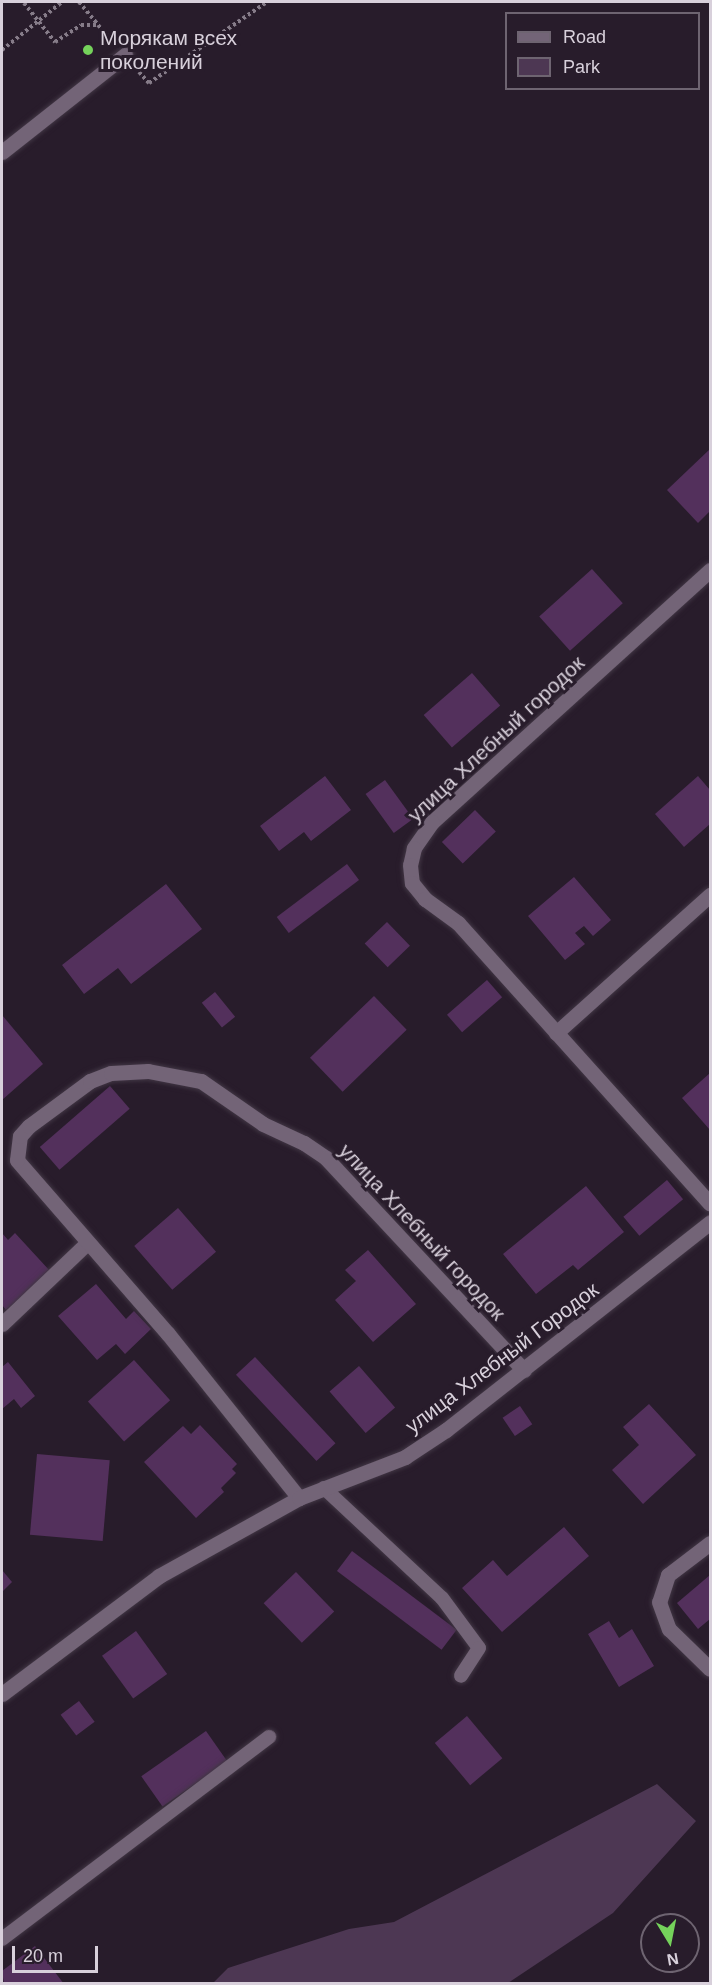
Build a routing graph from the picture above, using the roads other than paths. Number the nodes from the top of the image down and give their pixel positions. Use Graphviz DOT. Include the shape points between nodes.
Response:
graph roads {
  1 [pos="125,55"];
  2 [pos="2,152"];
  3 [pos="711,570"];
  4 [pos="711,895"];
  5 [pos="556,1033"];
  6 [pos="711,1204"];
  7 [pos="711,1222"];
  8 [pos="86,1244"];
  9 [pos="2,1324"];
  10 [pos="525,1370"];
  11 [pos="324,1488"];
  12 [pos="299,1498"];
  13 [pos="711,1543"];
  14 [pos="711,1669"];
  15 [pos="461,1676"];
  16 [pos="2,1694"];
  17 [pos="269,1737"];
  18 [pos="2,1939"];
  1 -- 2 [label="street"];
  3 -- 5 [label="street, улица Хлебный городок" via="432,822 414,848 412,883 425,900 458,923"];
  4 -- 5 [label="street"];
  5 -- 6 [label="street, улица Хлебный городок"];
  7 -- 10 [label="street, улица Хлебный Городок"];
  8 -- 9 [label="street"];
  8 -- 10 [label="street, улица Хлебный городок" via="18,1160 20,1136 63,1099 111,1073 147,1071 201,1081 263,1124 326,1158"];
  8 -- 12 [label="street, улица Хлебный городок" via="168,1334"];
  10 -- 11 [label="street, улица Хлебный Городок" via="405,1457"];
  11 -- 12 [label="street, улица Хлебный Городок"];
  11 -- 15 [label="lane" via="442,1598 479,1648"];
  12 -- 16 [label="street, улица Хлебный Городок" via="159,1576"];
  13 -- 14 [label="street" via="668,1575 659,1602 669,1629"];
  17 -- 18 [label="lane"];
}
